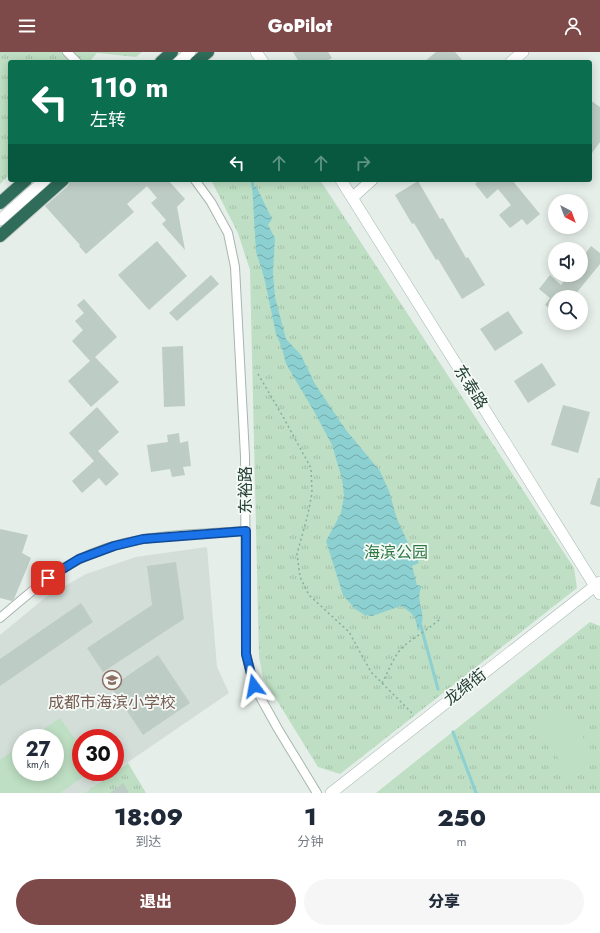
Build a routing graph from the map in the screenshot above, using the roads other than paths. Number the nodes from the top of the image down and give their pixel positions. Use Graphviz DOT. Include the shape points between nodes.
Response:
graph roads {
  1 [pos="67,52"];
  2 [pos="172,52"];
  3 [pos="190,52"];
  4 [pos="208,52"];
  5 [pos="523,52"];
  6 [pos="75,60"];
  7 [pos="163,60"];
  8 [pos="181,60"];
  9 [pos="198,60"];
  10 [pos="513,60"];
  11 [pos="24,182"];
  12 [pos="43,182"];
  13 [pos="61,182"];
  14 [pos="196,182"];
  15 [pos="342,182"];
  16 [pos="370,182"];
  17 [pos="353,197"];
  18 [pos="0,203"];
  19 [pos="0,220"];
  20 [pos="0,236"];
  21 [pos="246,531"];
  22 [pos="598,587"];
  23 [pos="0,618"];
  24 [pos="317,793"];
  25 [pos="331,793"];
  1 -- 6 [label="street"];
  2 -- 7 [label="highway"];
  3 -- 8 [label="street"];
  4 -- 9 [label="highway"];
  5 -- 10 [label="street"];
  11 -- 18 [label="highway"];
  12 -- 19 [label="street"];
  13 -- 20 [label="highway"];
  14 -- 21 [label="street, 东裕路" via="228,233 235,267 245,456"];
  15 -- 17 [label="street, 东泰路"];
  16 -- 17 [label="street"];
  17 -- 22 [label="street, 东泰路"];
  21 -- 23 [label="street" via="143,539 114,546 79,559 48,578"];
  21 -- 24 [label="street, 东裕路" via="246,654 254,686"];
  22 -- 25 [label="street, 龙绵街"];
}
